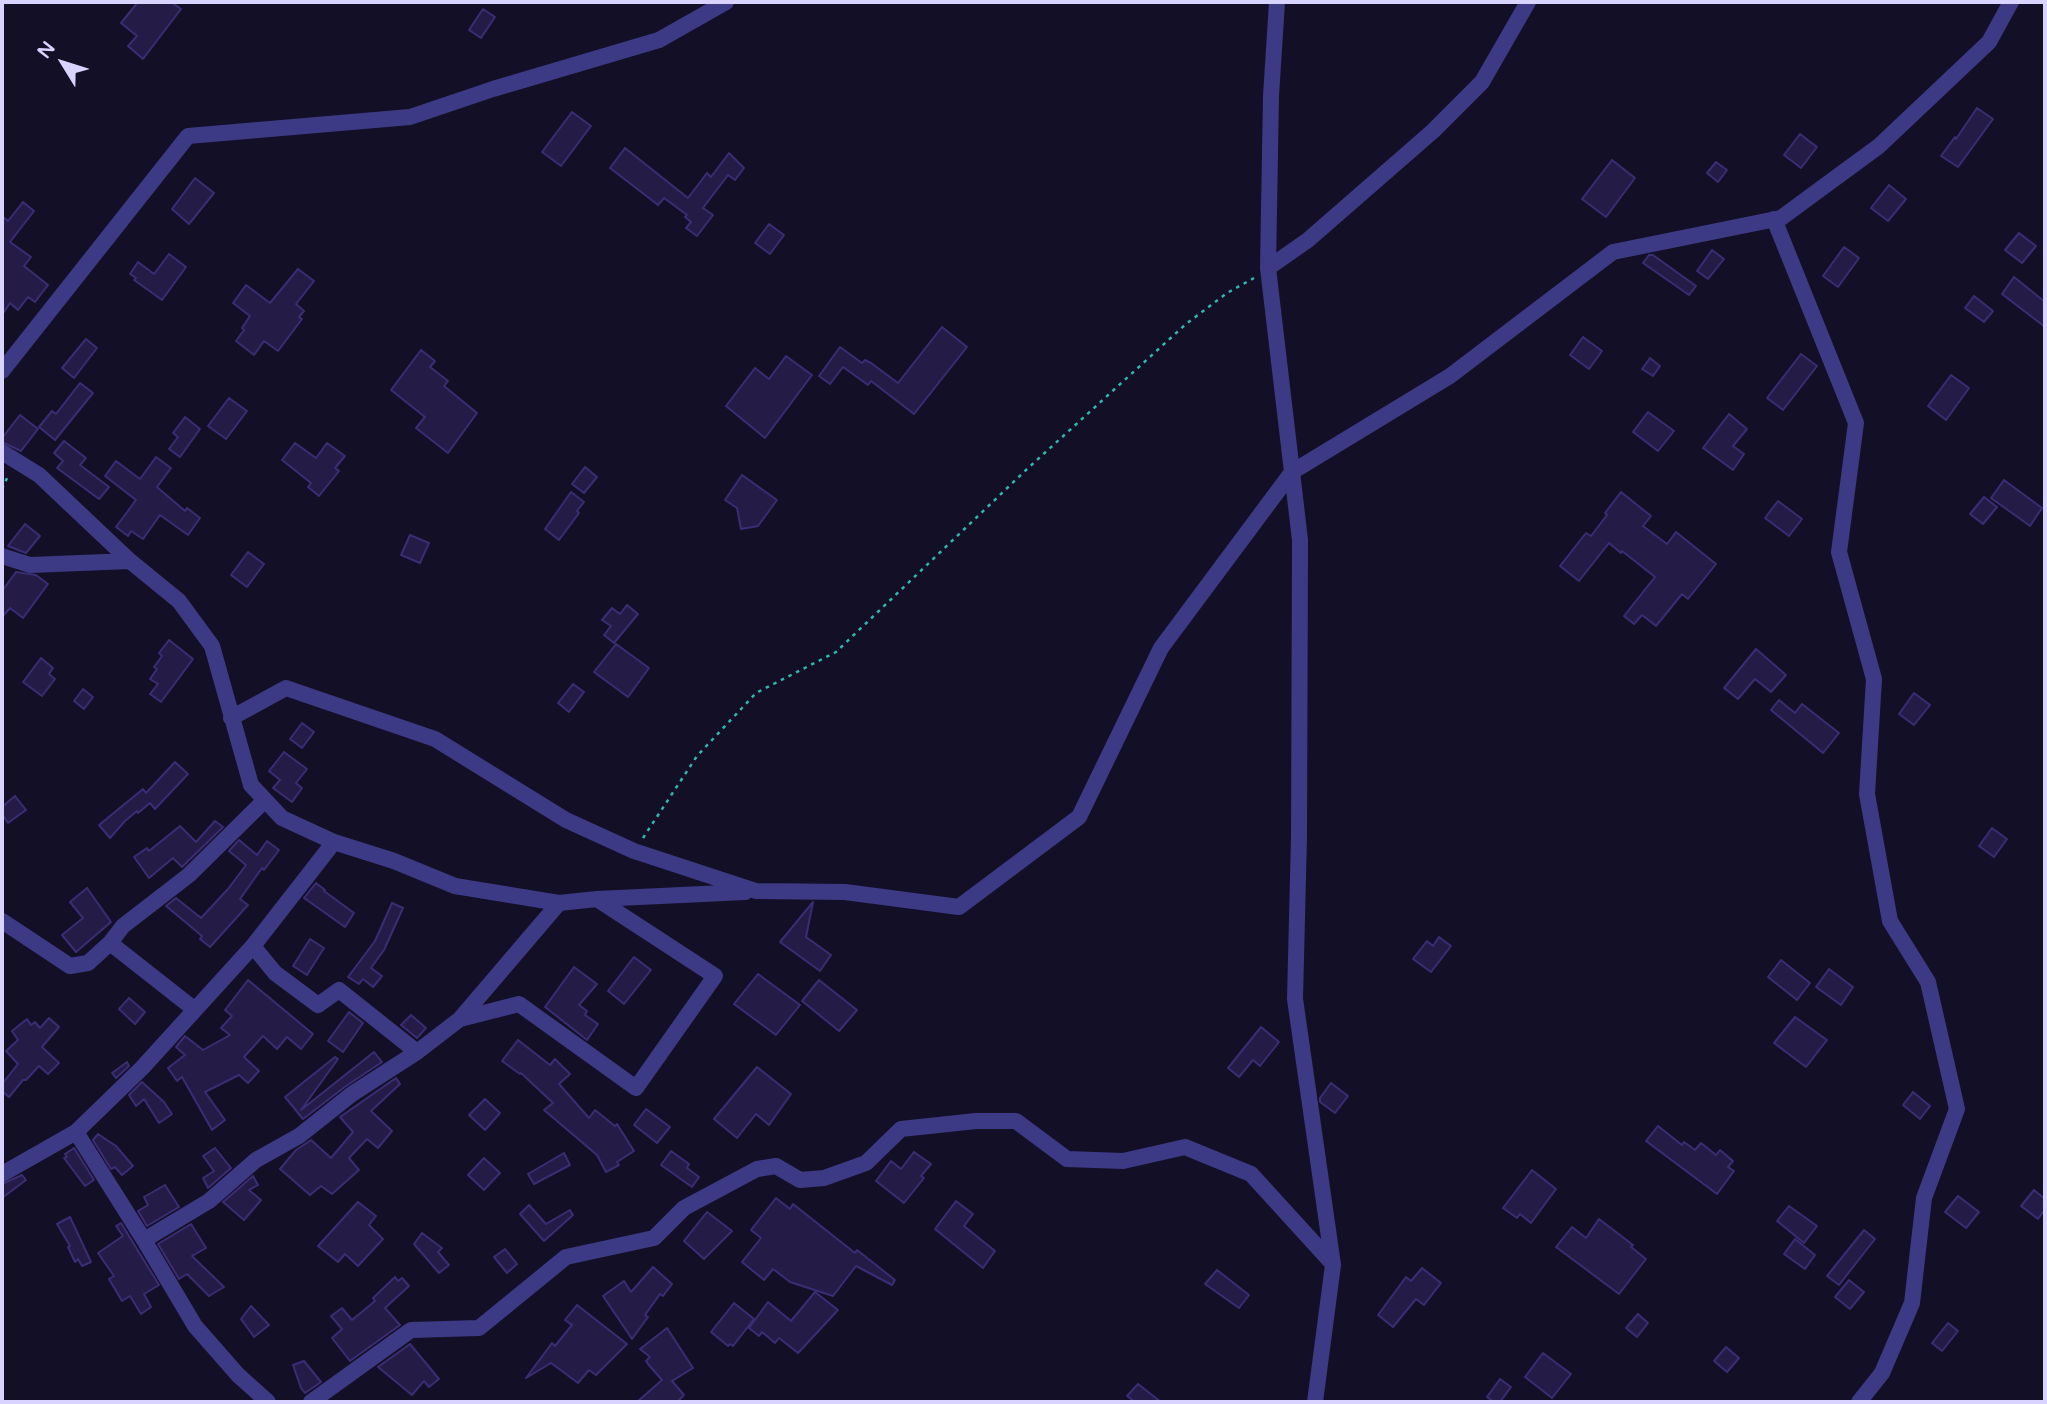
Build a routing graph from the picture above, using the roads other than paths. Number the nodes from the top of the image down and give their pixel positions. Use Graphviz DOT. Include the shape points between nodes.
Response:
graph roads {
  1 [pos="726,2"];
  2 [pos="1277,2"];
  3 [pos="1528,2"];
  4 [pos="2011,2"];
  5 [pos="1774,219"];
  6 [pos="1268,268"];
  7 [pos="2,371"];
  8 [pos="2,452"];
  9 [pos="1292,472"];
  10 [pos="2,556"];
  11 [pos="130,561"];
  12 [pos="231,718"];
  13 [pos="265,800"];
  14 [pos="334,842"];
  15 [pos="756,891"];
  16 [pos="597,899"];
  17 [pos="559,903"];
  18 [pos="2,921"];
  19 [pos="110,943"];
  20 [pos="253,946"];
  21 [pos="194,1009"];
  22 [pos="460,1019"];
  23 [pos="417,1052"];
  24 [pos="76,1132"];
  25 [pos="2,1174"];
  26 [pos="144,1240"];
  27 [pos="1333,1265"];
  28 [pos="268,1402"];
  29 [pos="311,1402"];
  30 [pos="1315,1402"];
  31 [pos="1859,1402"];
  1 -- 7 [label="street" via="659,40 410,117 188,136"];
  2 -- 6 [label="street"];
  3 -- 6 [label="street" via="1482,82 1308,240"];
  4 -- 5 [label="street" via="1989,41 1879,146"];
  5 -- 9 [label="street" via="1613,253 1450,376"];
  5 -- 31 [label="street" via="1856,423 1839,552 1874,679 1867,794 1890,921 1928,982 1958,1109 1924,1198 1912,1303 1882,1373"];
  6 -- 9 [label="street"];
  8 -- 11 [label="street" via="39,475"];
  9 -- 15 [label="street" via="1161,648 1079,817 959,907 845,892"];
  9 -- 27 [label="street" via="1300,540 1295,999"];
  10 -- 11 [label="street" via="30,565"];
  11 -- 12 [label="street" via="179,601 212,646"];
  12 -- 13 [label="street" via="251,785"];
  12 -- 15 [label="street" via="286,688 435,738 566,820 634,851"];
  13 -- 14 [label="street" via="282,818"];
  13 -- 19 [label="street" via="188,875 122,926"];
  14 -- 17 [label="street" via="455,886"];
  14 -- 20 [label="street"];
  15 -- 16 [label="street"];
  16 -- 17 [label="street"];
  16 -- 22 [label="street" via="715,976 636,1087 519,1004"];
  17 -- 22 [label="street"];
  18 -- 19 [label="street" via="70,966 88,963"];
  19 -- 21 [label="street"];
  20 -- 21 [label="street"];
  20 -- 23 [label="street" via="275,974 318,1005 339,990"];
  21 -- 24 [label="street"];
  22 -- 23 [label="street"];
  23 -- 26 [label="street" via="299,1136 256,1160 209,1200"];
  24 -- 25 [label="street"];
  24 -- 26 [label="street"];
  26 -- 28 [label="street" via="195,1325"];
  27 -- 29 [label="street" via="1251,1174 1185,1147 1123,1161 1068,1159 1017,1121 901,1129 866,1163 824,1178 800,1180 776,1166 757,1170 684,1208 654,1238 566,1257 479,1328 411,1330"];
  27 -- 30 [label="street"];
}
